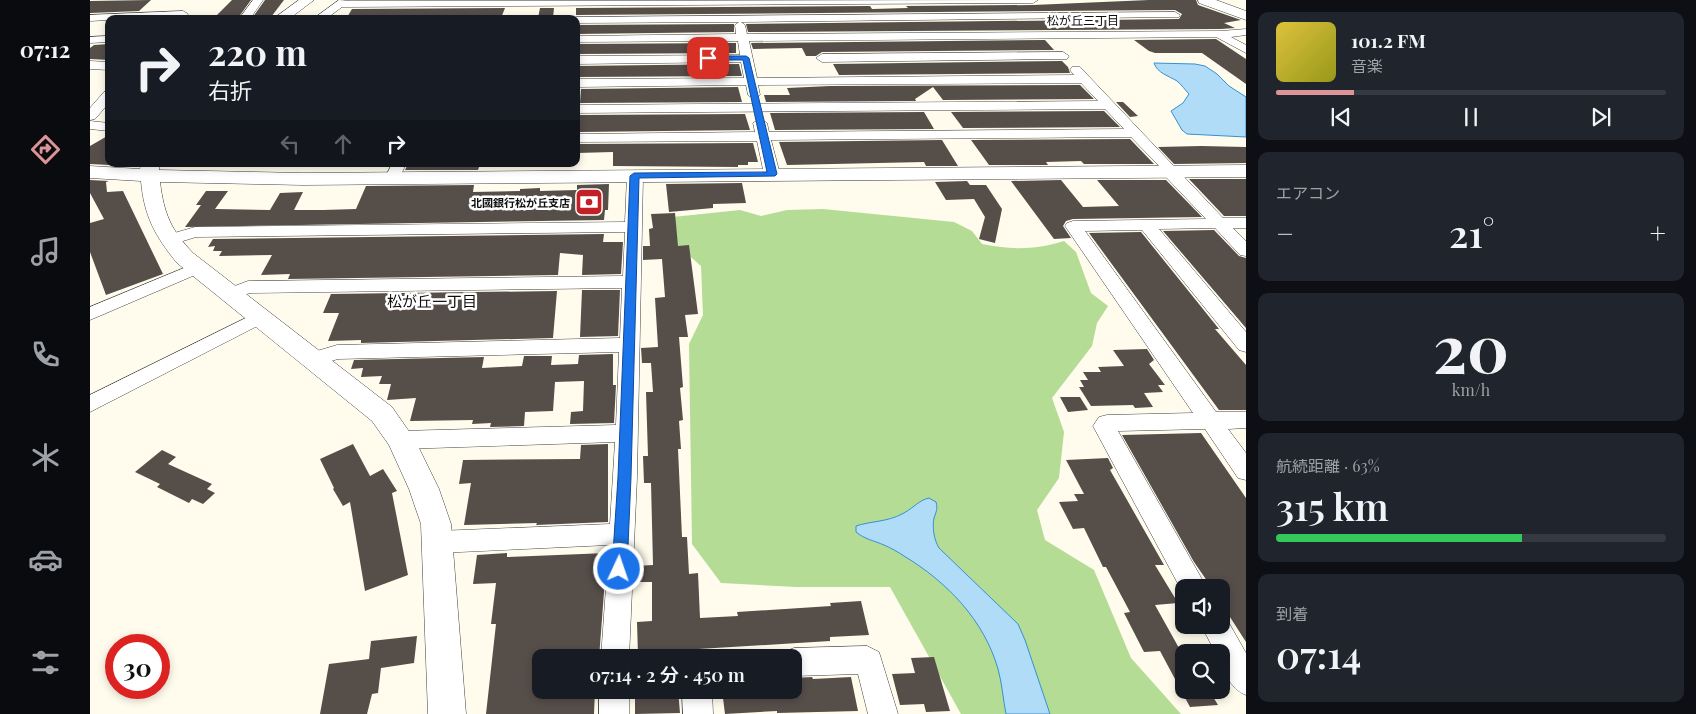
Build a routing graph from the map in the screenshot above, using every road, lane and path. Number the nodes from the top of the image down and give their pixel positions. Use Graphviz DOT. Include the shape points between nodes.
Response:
graph roads {
  1 [pos="258,0"];
  2 [pos="308,0"];
  3 [pos="1011,0"];
  4 [pos="1033,0"];
  5 [pos="1204,0"];
  6 [pos="734,1"];
  7 [pos="343,2"];
  8 [pos="530,4"];
  9 [pos="1148,4"];
  10 [pos="184,13"];
  11 [pos="146,15"];
  12 [pos="247,15"];
  13 [pos="286,15"];
  14 [pos="324,15"];
  15 [pos="1246,16"];
  16 [pos="105,17"];
  17 [pos="1026,17"];
  18 [pos="90,18"];
  19 [pos="738,18"];
  20 [pos="1183,19"];
  21 [pos="580,20"];
  22 [pos="1246,32"];
  23 [pos="1221,34"];
  24 [pos="1044,35"];
  25 [pos="743,37"];
  26 [pos="813,37"];
  27 [pos="105,39"];
  28 [pos="580,39"];
  29 [pos="90,40"];
  30 [pos="1246,50"];
  31 [pos="1063,56"];
  32 [pos="746,58"];
  33 [pos="822,58"];
  34 [pos="580,60"];
  35 [pos="90,66"];
  36 [pos="105,66"];
  37 [pos="1084,79"];
  38 [pos="831,81"];
  39 [pos="580,82"];
  40 [pos="751,82"];
  41 [pos="105,99"];
  42 [pos="1108,105"];
  43 [pos="756,107"];
  44 [pos="580,109"];
  45 [pos="90,116"];
  46 [pos="90,125"];
  47 [pos="105,127"];
  48 [pos="1135,134"];
  49 [pos="762,136"];
  50 [pos="580,138"];
  51 [pos="149,170"];
  52 [pos="396,171"];
  53 [pos="1246,171"];
  54 [pos="90,172"];
  55 [pos="1171,172"];
  56 [pos="772,174"];
  57 [pos="634,176"];
  58 [pos="1219,223"];
  59 [pos="1246,223"];
  60 [pos="1146,224"];
  61 [pos="633,227"];
  62 [pos="170,240"];
  63 [pos="1246,250"];
  64 [pos="196,268"];
  65 [pos="630,282"];
  66 [pos="230,294"];
  67 [pos="92,308"];
  68 [pos="260,317"];
  69 [pos="628,345"];
  70 [pos="1246,345"];
  71 [pos="314,359"];
  72 [pos="90,404"];
  73 [pos="1246,420"];
  74 [pos="1210,421"];
  75 [pos="625,433"];
  76 [pos="402,440"];
  77 [pos="1246,471"];
  78 [pos="621,534"];
  79 [pos="438,542"];
  80 [pos="1189,579"];
  81 [pos="1220,634"];
  82 [pos="615,649"];
  83 [pos="802,662"];
  84 [pos="1246,681"];
  85 [pos="614,699"];
  86 [pos="697,699"];
  87 [pos="447,714"];
  88 [pos="614,714"];
  89 [pos="698,714"];
  90 [pos="883,714"];
  1 -- 12 [label="street"];
  2 -- 13 [label="street"];
  3 -- 4 [label="street"];
  3 -- 6 [label="street"];
  3 -- 17 [label="street"];
  5 -- 15 [label="street"];
  6 -- 8 [label="street"];
  6 -- 19 [label="street"];
  7 -- 8 [label="street"];
  7 -- 14 [label="street"];
  9 -- 20 [label="street"];
  10 -- 11 [label="street"];
  16 -- 18 [label="street"];
  17 -- 19 [label="street"];
  17 -- 20 [label="street"];
  17 -- 24 [label="street"];
  19 -- 21 [label="street"];
  19 -- 25 [label="street"];
  20 -- 23 [label="street"];
  22 -- 23 [label="street"];
  23 -- 24 [label="street"];
  23 -- 30 [label="street"];
  24 -- 26 [label="street"];
  24 -- 31 [label="street"];
  25 -- 26 [label="street"];
  25 -- 28 [label="street"];
  25 -- 32 [label="street"];
  26 -- 33 [label="street"];
  27 -- 29 [label="street"];
  31 -- 33 [label="street"];
  31 -- 37 [label="street"];
  32 -- 34 [label="street"];
  32 -- 40 [label="street"];
  33 -- 38 [label="street"];
  35 -- 36 [label="street"];
  37 -- 38 [label="street"];
  37 -- 42 [label="street"];
  38 -- 40 [label="street"];
  39 -- 40 [label="street"];
  40 -- 43 [label="street"];
  41 -- 45 [label="street"];
  42 -- 43 [label="street"];
  42 -- 48 [label="street"];
  43 -- 44 [label="street"];
  43 -- 49 [label="street"];
  46 -- 47 [label="street"];
  48 -- 49 [label="street"];
  48 -- 55 [label="street"];
  49 -- 50 [label="street"];
  49 -- 56 [label="street"];
  51 -- 52 [label="street" via="248,179"];
  51 -- 54 [label="street"];
  51 -- 62 [label="street" via="152,199"];
  52 -- 57 [label="street"];
  53 -- 55 [label="street"];
  55 -- 56 [label="street"];
  55 -- 58 [label="street"];
  56 -- 57 [label="street"];
  57 -- 61 [label="street"];
  58 -- 59 [label="street"];
  58 -- 60 [label="street"];
  58 -- 63 [label="street"];
  60 -- 70 [label="street"];
  60 -- 74 [label="street" via="1073,226"];
  61 -- 62 [label="street" via="195,232"];
  61 -- 65 [label="street"];
  62 -- 64 [label="street"];
  64 -- 66 [label="street"];
  64 -- 67 [label="street"];
  65 -- 66 [label="street" via="248,287"];
  65 -- 69 [label="street"];
  66 -- 68 [label="street"];
  68 -- 71 [label="street"];
  68 -- 72 [label="street"];
  69 -- 71 [label="street" via="337,352"];
  69 -- 75 [label="street"];
  71 -- 76 [label="street" via="382,414"];
  73 -- 74 [label="street"];
  74 -- 77 [label="street"];
  74 -- 80 [label="street" via="1107,423 1104,426"];
  75 -- 76 [label="street"];
  75 -- 78 [label="street"];
  76 -- 79 [label="street" via="431,506"];
  78 -- 79 [label="street"];
  78 -- 82 [label="street"];
  79 -- 87 [label="street"];
  81 -- 84 [label="street"];
  83 -- 90 [label="street" via="867,660"];
  85 -- 88 [label="street"];
  86 -- 89 [label="street"];
}
